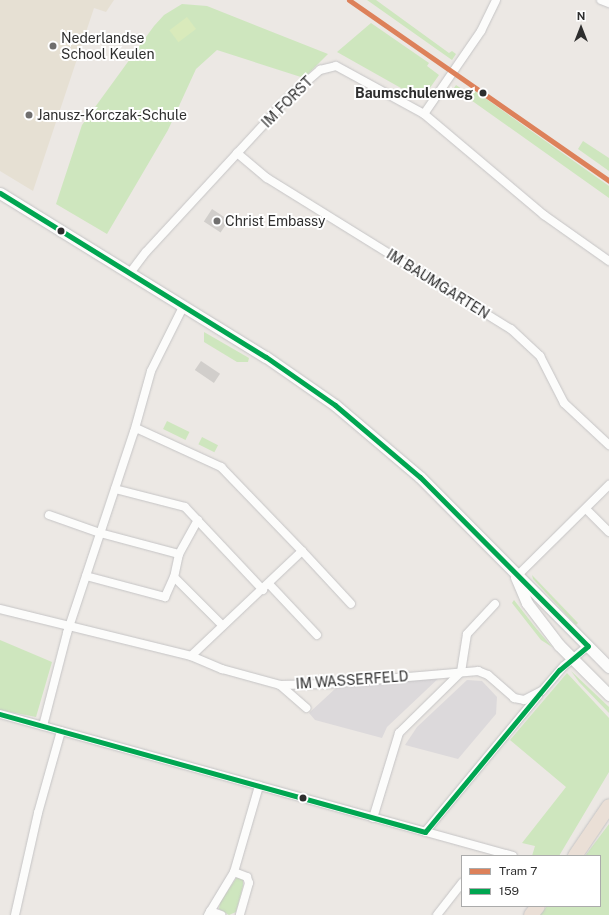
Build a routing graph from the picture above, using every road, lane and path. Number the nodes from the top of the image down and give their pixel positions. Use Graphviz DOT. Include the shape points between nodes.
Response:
graph roads {
  1 [pos="496,0"];
  2 [pos="601,0"];
  3 [pos="609,3"];
  4 [pos="424,114"];
  5 [pos="237,153"];
  6 [pos="0,193"];
  7 [pos="609,261"];
  8 [pos="130,273"];
  9 [pos="183,307"];
  10 [pos="136,428"];
  11 [pos="609,445"];
  12 [pos="609,485"];
  13 [pos="115,489"];
  14 [pos="587,510"];
  15 [pos="49,515"];
  16 [pos="198,520"];
  17 [pos="609,532"];
  18 [pos="100,533"];
  19 [pos="302,552"];
  20 [pos="179,554"];
  21 [pos="86,576"];
  22 [pos="174,576"];
  23 [pos="516,577"];
  24 [pos="266,587"];
  25 [pos="352,604"];
  26 [pos="495,604"];
  27 [pos="0,609"];
  28 [pos="71,625"];
  29 [pos="223,626"];
  30 [pos="317,635"];
  31 [pos="588,646"];
  32 [pos="191,656"];
  33 [pos="573,659"];
  34 [pos="608,665"];
  35 [pos="461,672"];
  36 [pos="280,685"];
  37 [pos="542,691"];
  38 [pos="609,695"];
  39 [pos="306,708"];
  40 [pos="0,714"];
  41 [pos="43,726"];
  42 [pos="61,731"];
  43 [pos="260,786"];
  44 [pos="609,799"];
  45 [pos="606,810"];
  46 [pos="373,818"];
  47 [pos="425,832"];
  48 [pos="486,853"];
  49 [pos="504,855"];
  50 [pos="575,855"];
  51 [pos="234,872"];
  52 [pos="461,884"];
  53 [pos="537,907"];
  54 [pos="209,913"];
  55 [pos="15,915"];
  56 [pos="221,915"];
  57 [pos="240,915"];
  58 [pos="437,915"];
  59 [pos="531,915"];
  1 -- 4 [label="street" via="481,31"];
  2 -- 3 [label="street"];
  4 -- 5 [label="street, IM FORST" via="346,69 327,67 290,96"];
  4 -- 7 [label="street, IM FORST" via="544,215"];
  5 -- 8 [label="street, IM FORST" via="146,252"];
  5 -- 11 [label="street, IM BAUMGARTEN" via="267,178 511,329 540,356 564,403"];
  6 -- 8 [label="main road"];
  8 -- 9 [label="main road"];
  9 -- 10 [label="street" via="155,360"];
  9 -- 23 [label="main road" via="288,371 368,431 443,500"];
  10 -- 13 [label="street"];
  10 -- 19 [label="street" via="221,467"];
  12 -- 14 [label="street"];
  13 -- 16 [label="street" via="185,507"];
  13 -- 18 [label="street"];
  14 -- 17 [label="street"];
  14 -- 23 [label="street"];
  15 -- 18 [label="street"];
  16 -- 20 [label="street"];
  16 -- 24 [label="street"];
  18 -- 20 [label="street"];
  18 -- 21 [label="street"];
  19 -- 24 [label="street"];
  19 -- 25 [label="street"];
  20 -- 22 [label="street"];
  21 -- 22 [label="street" via="166,596"];
  21 -- 28 [label="street"];
  22 -- 29 [label="street"];
  23 -- 31 [label="main road" via="532,589"];
  23 -- 33 [label="main road" via="527,603"];
  24 -- 29 [label="street"];
  24 -- 30 [label="street"];
  26 -- 35 [label="street" via="467,634"];
  27 -- 28 [label="street, IM WASSERFELD"];
  28 -- 32 [label="street, IM WASSERFELD"];
  28 -- 41 [label="street"];
  29 -- 32 [label="street"];
  31 -- 33 [label="street, IM WASSERFELD"];
  31 -- 34 [label="main road"];
  32 -- 36 [label="street, IM WASSERFELD" via="222,669"];
  33 -- 37 [label="street, IM WASSERFELD"];
  33 -- 38 [label="main road"];
  35 -- 36 [label="street, IM WASSERFELD" via="326,684"];
  35 -- 37 [label="street, IM WASSERFELD" via="484,672 519,700 528,700"];
  35 -- 46 [label="street" via="399,734"];
  36 -- 39 [label="street"];
  37 -- 47 [label="street"];
  40 -- 41 [label="street"];
  41 -- 42 [label="street"];
  42 -- 43 [label="street"];
  42 -- 55 [label="street" via="38,813"];
  43 -- 46 [label="street"];
  43 -- 51 [label="street"];
  44 -- 45 [label="highway"];
  45 -- 50 [label="highway"];
  46 -- 47 [label="street"];
  47 -- 48 [label="street"];
  48 -- 49 [label="street"];
  51 -- 54 [label="street"];
  51 -- 57 [label="street" via="247,877 249,883"];
  52 -- 58 [label="street"];
  53 -- 59 [label="highway"];
  54 -- 56 [label="street"];
}
